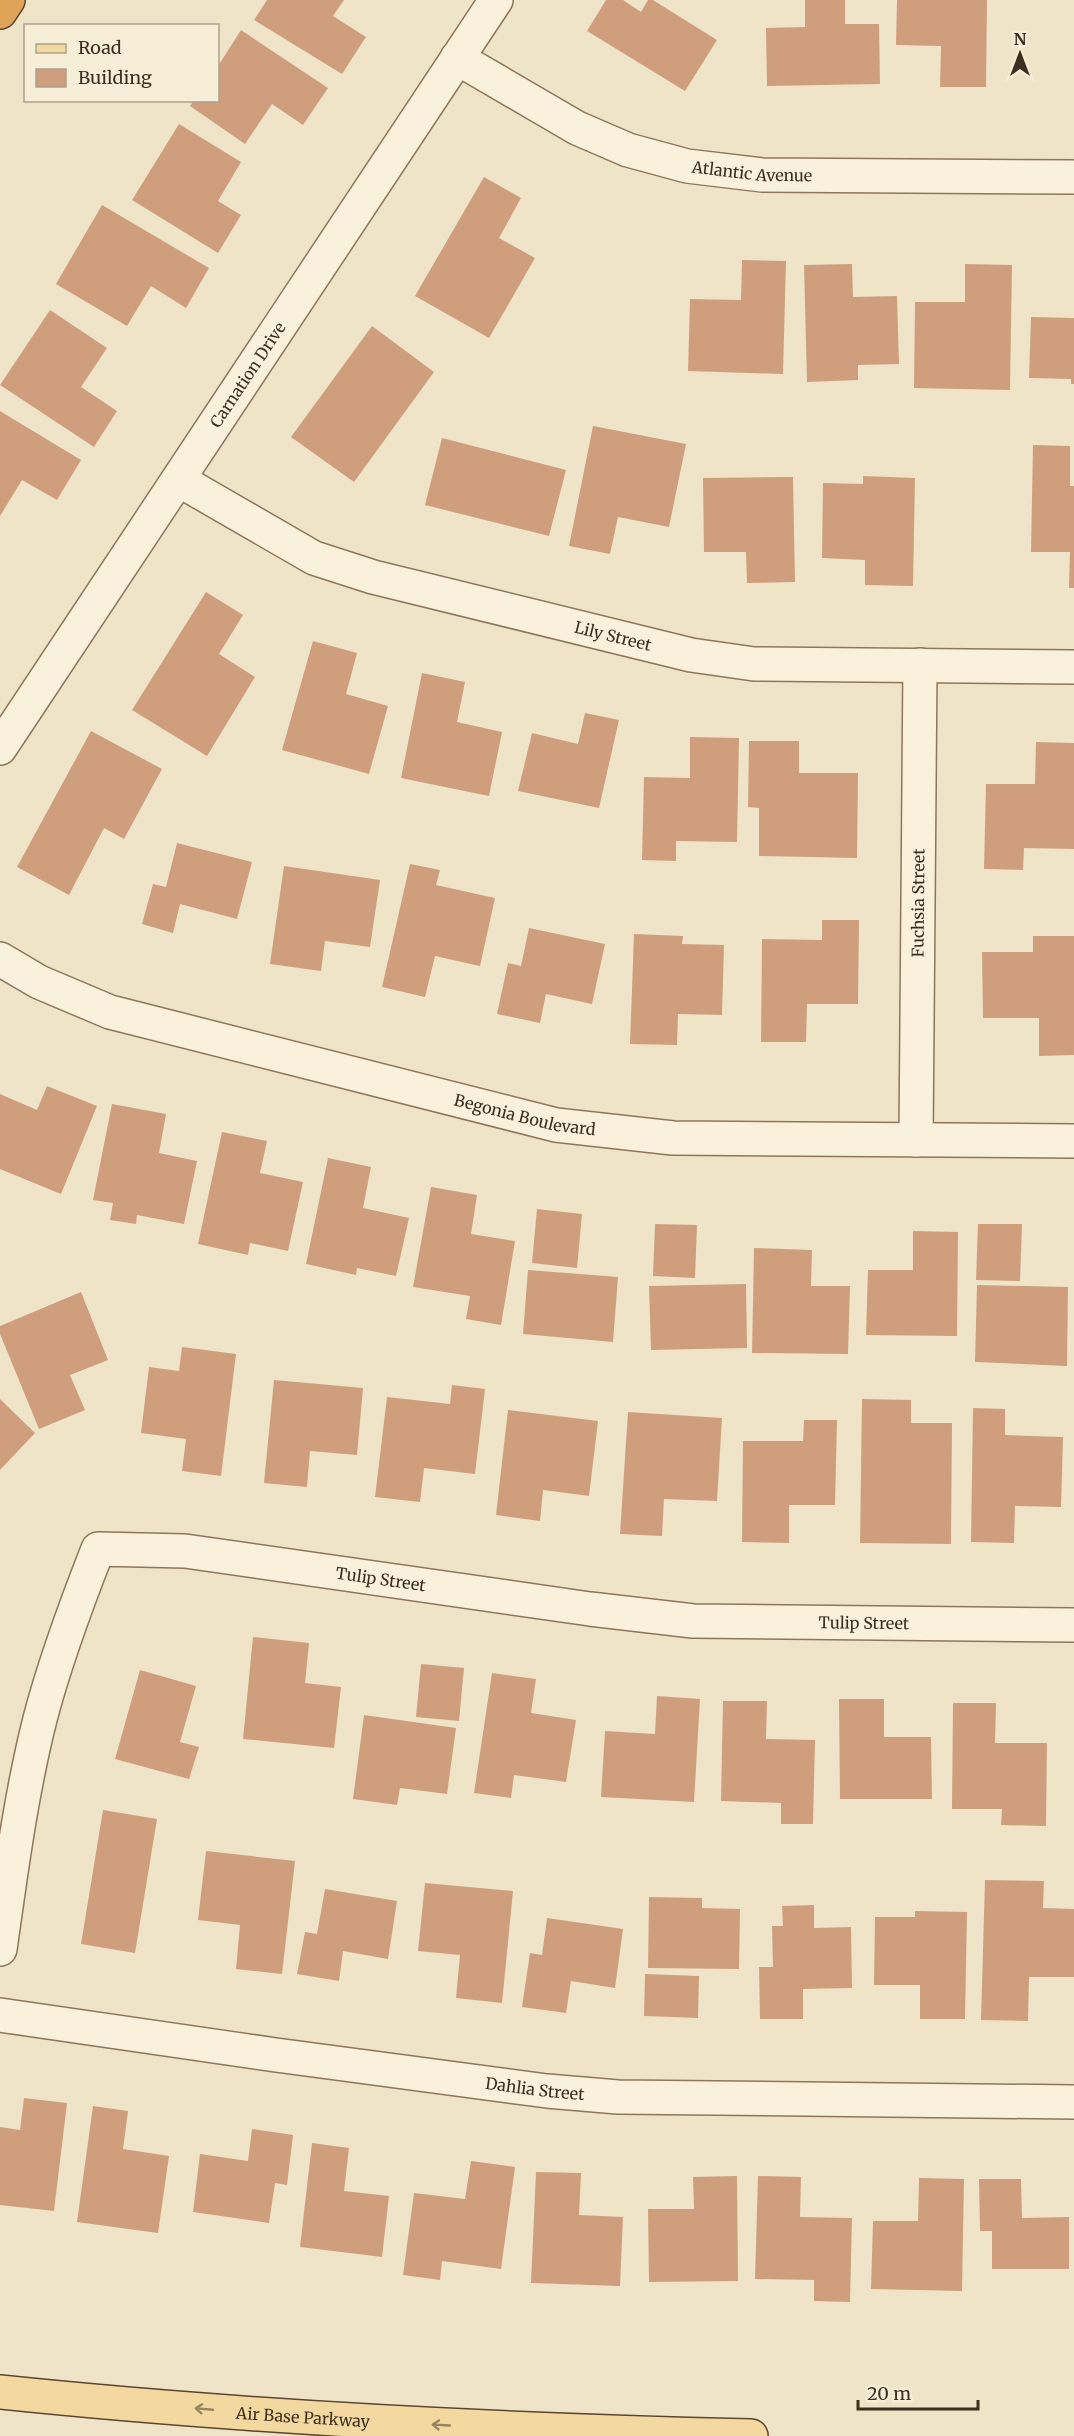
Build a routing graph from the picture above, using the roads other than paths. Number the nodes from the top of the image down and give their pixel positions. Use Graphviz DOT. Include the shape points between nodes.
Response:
graph roads {
  1 [pos="8,0"];
  2 [pos="496,0"];
  3 [pos="0,12"];
  4 [pos="457,58"];
  5 [pos="1074,177"];
  6 [pos="179,480"];
  7 [pos="920,665"];
  8 [pos="1074,667"];
  9 [pos="0,748"];
  10 [pos="0,959"];
  11 [pos="916,1140"];
  12 [pos="1074,1141"];
  13 [pos="1074,1625"];
  14 [pos="0,1949"];
  15 [pos="0,2015"];
  16 [pos="1074,2102"];
  17 [pos="0,2392"];
  18 [pos="751,2436"];
  1 -- 3 [label="highway"];
  2 -- 4 [label="street, Carnation Drive"];
  4 -- 5 [label="street, Atlantic Avenue" via="577,128 628,150 687,166 762,175"];
  4 -- 6 [label="street, Carnation Drive"];
  6 -- 7 [label="street, Lily Street" via="314,558 407,585 691,655 754,664"];
  6 -- 9 [label="street, Carnation Drive"];
  7 -- 8 [label="street, Lily Street"];
  7 -- 11 [label="street, Fuchsia Street"];
  10 -- 11 [label="street, Begonia Boulevard" via="39,982 110,1012 556,1125 673,1138"];
  11 -- 12 [label="street, Begonia Boulevard"];
  13 -- 14 [label="street, Tulip Street" via="693,1621 185,1551 98,1549 71,1618 40,1719 18,1825"];
  15 -- 16 [label="street, Dahlia Street" via="547,2091 618,2097"];
  18 -- 17 [label="main road, Air Base Parkway, one-way" via="299,2417"];
}
